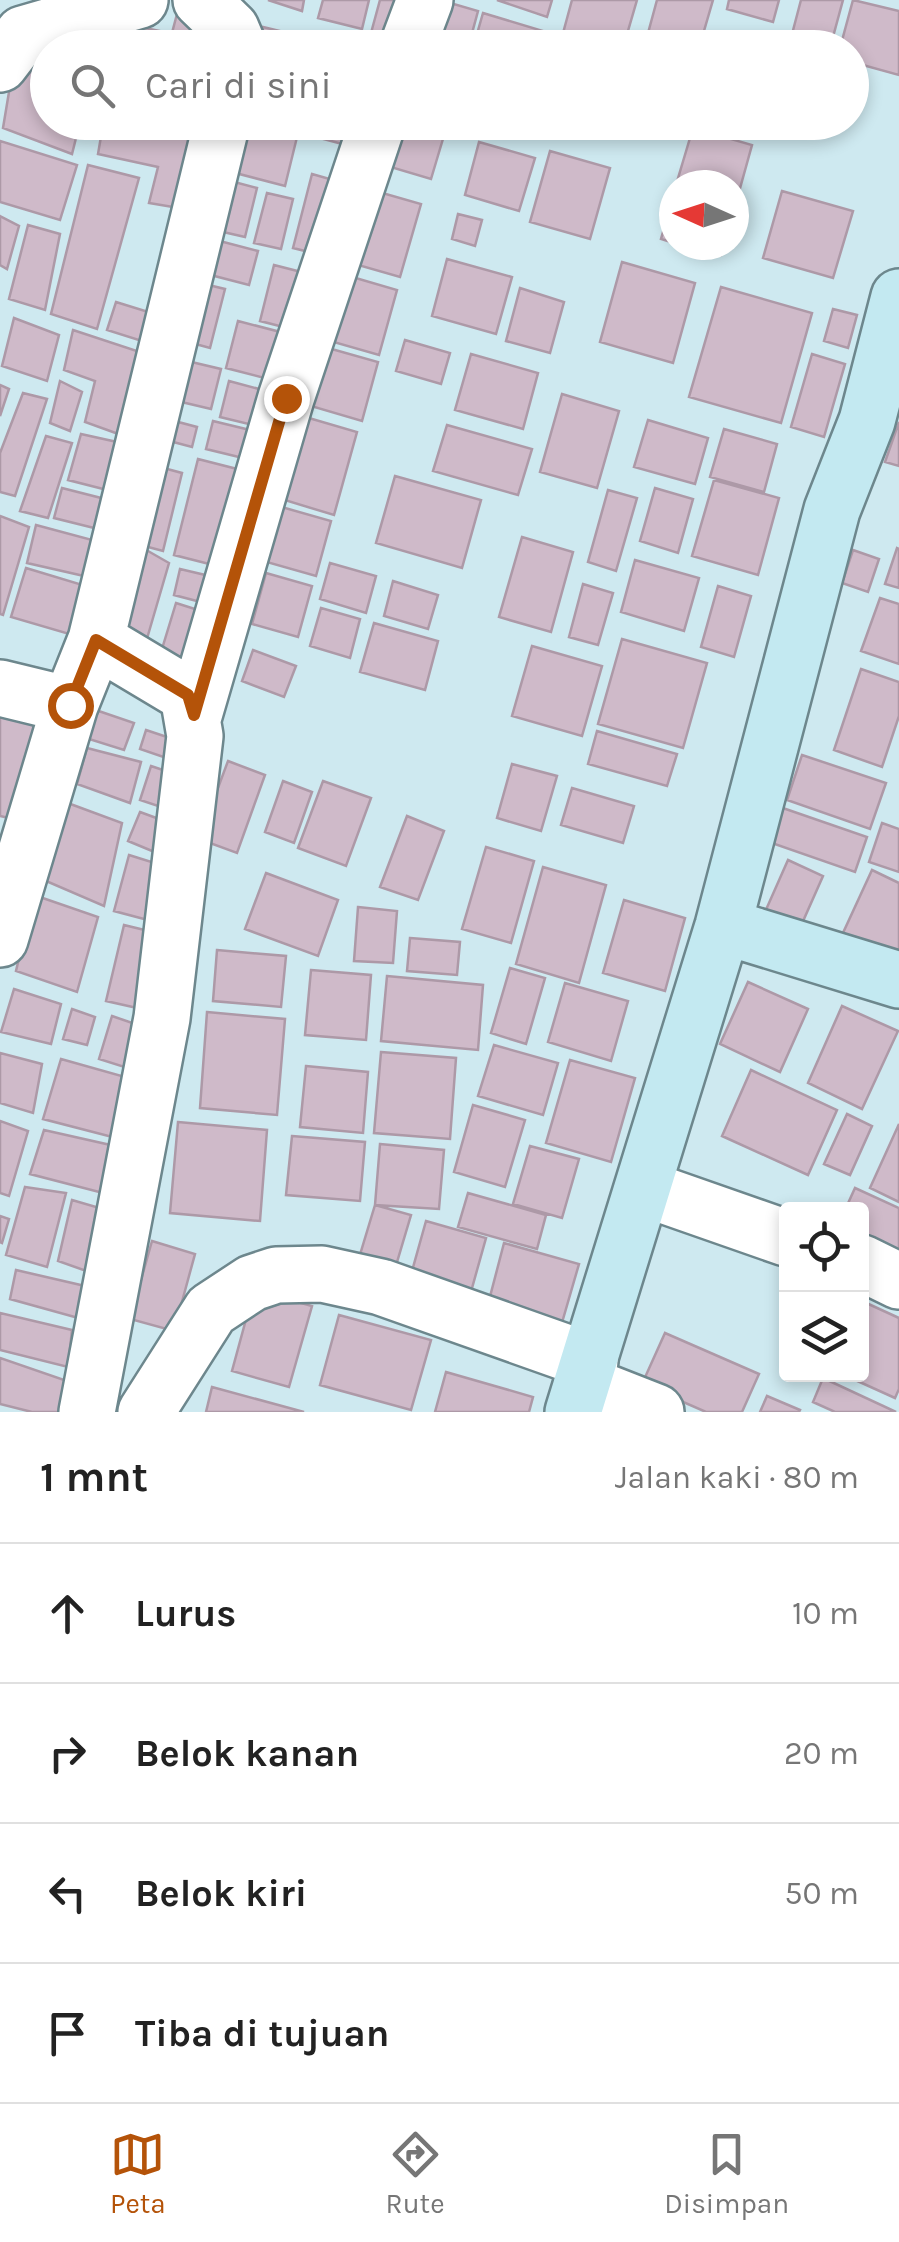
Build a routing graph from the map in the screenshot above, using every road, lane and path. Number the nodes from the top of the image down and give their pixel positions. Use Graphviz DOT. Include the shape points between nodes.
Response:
graph roads {
  1 [pos="140,0"];
  2 [pos="201,0"];
  3 [pos="425,0"];
  4 [pos="36,30"];
  5 [pos="230,30"];
  6 [pos="414,30"];
  7 [pos="218,140"];
  8 [pos="372,140"];
  9 [pos="899,297"];
  10 [pos="883,419"];
  11 [pos="96,640"];
  12 [pos="0,688"];
  13 [pos="70,705"];
  14 [pos="194,715"];
  15 [pos="723,926"];
  16 [pos="0,939"];
  17 [pos="899,980"];
  18 [pos="642,1188"];
  19 [pos="779,1236"];
  20 [pos="869,1267"];
  21 [pos="899,1281"];
  22 [pos="581,1385"];
  23 [pos="88,1412"];
  24 [pos="146,1412"];
  25 [pos="656,1412"];
  1 -- 4 [label="street"];
  2 -- 5 [label="street"];
  3 -- 6 [label="street"];
  7 -- 11 [label="street"];
  8 -- 14 [label="street" via="286,398"];
  9 -- 10 [label="street"];
  10 -- 15 [label="street" via="832,510"];
  11 -- 13 [label="street"];
  11 -- 14 [label="street" via="188,695"];
  12 -- 13 [label="street"];
  13 -- 16 [label="street"];
  14 -- 23 [label="street" via="162,1018"];
  15 -- 17 [label="street"];
  15 -- 18 [label="street"];
  18 -- 19 [label="street"];
  18 -- 22 [label="street"];
  20 -- 21 [label="street"];
  22 -- 24 [label="street" via="381,1288 322,1274 276,1275 211,1310"];
  22 -- 25 [label="street"];
}
